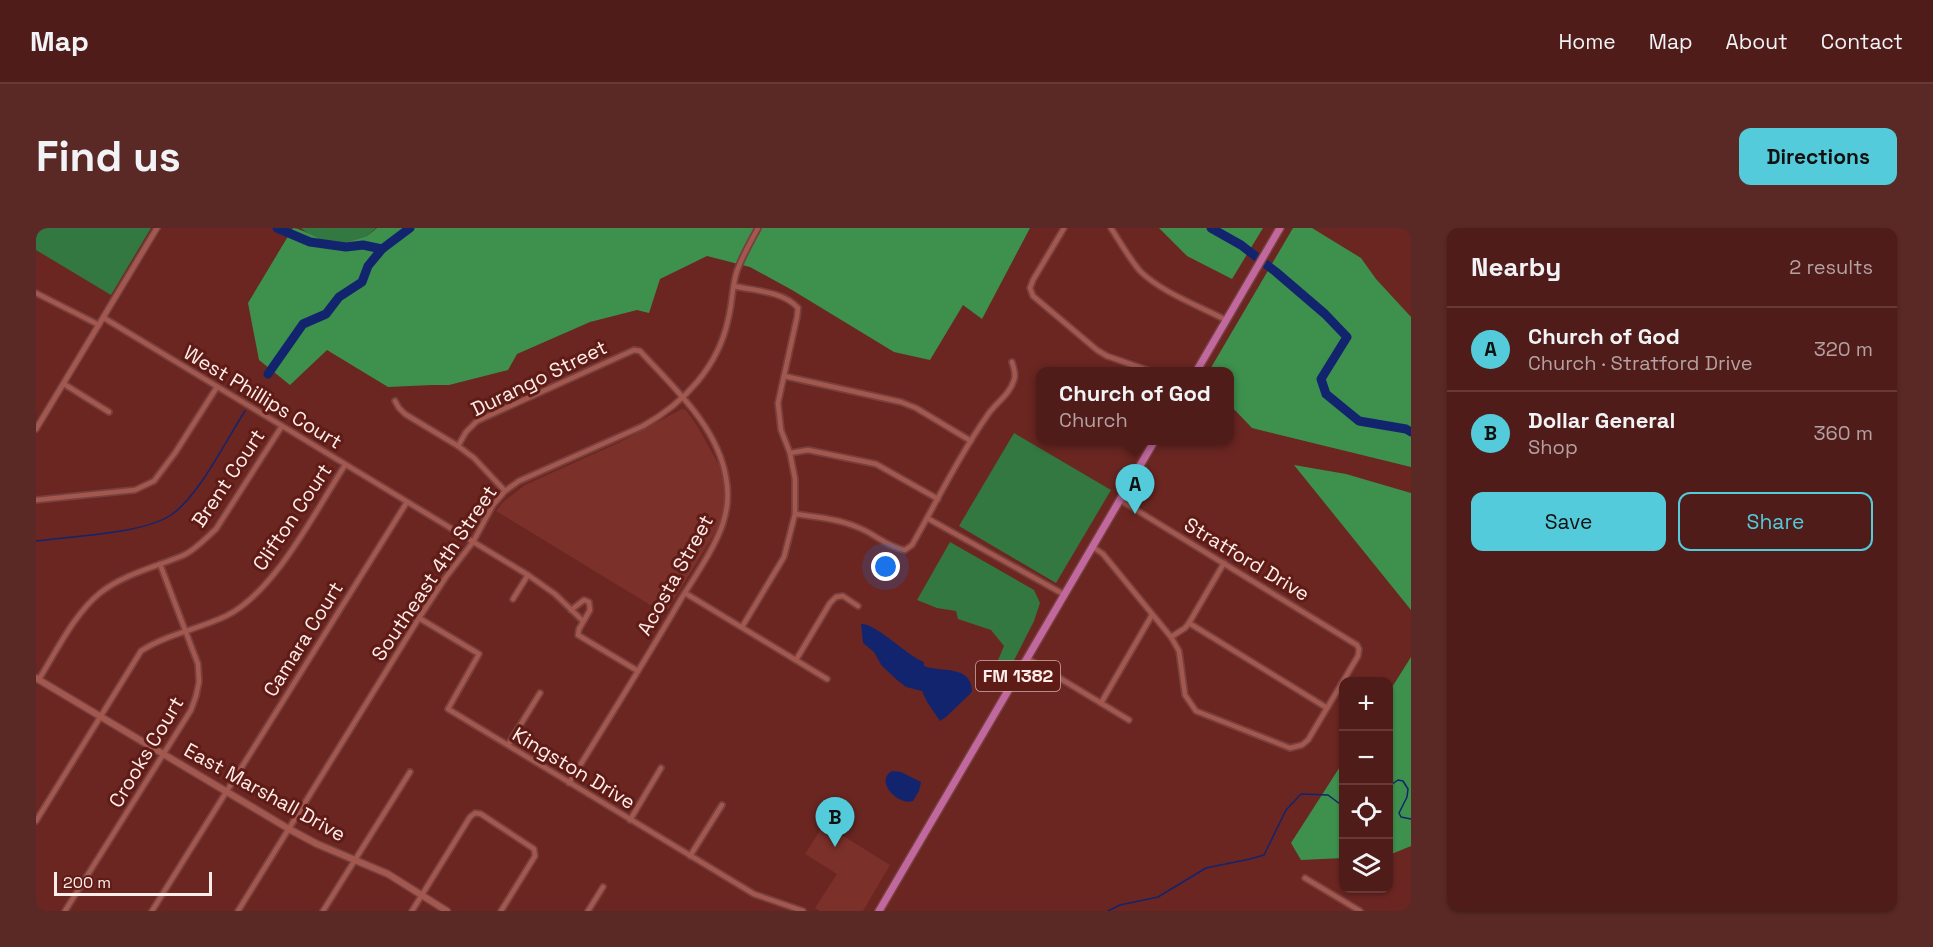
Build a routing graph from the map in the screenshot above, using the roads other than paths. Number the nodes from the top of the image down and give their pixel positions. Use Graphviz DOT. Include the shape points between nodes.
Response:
graph roads {
  1 [pos="157,228"];
  2 [pos="758,228"];
  3 [pos="1064,228"];
  4 [pos="1111,228"];
  5 [pos="1280,228"];
  6 [pos="734,286"];
  7 [pos="36,293"];
  8 [pos="104,318"];
  9 [pos="1226,320"];
  10 [pos="99,325"];
  11 [pos="640,351"];
  12 [pos="1012,362"];
  13 [pos="1139,367"];
  14 [pos="1199,367"];
  15 [pos="784,375"];
  16 [pos="64,384"];
  17 [pos="217,387"];
  18 [pos="683,397"];
  19 [pos="395,401"];
  20 [pos="109,412"];
  21 [pos="282,426"];
  22 [pos="36,429"];
  23 [pos="971,441"];
  24 [pos="1153,445"];
  25 [pos="458,446"];
  26 [pos="790,453"];
  27 [pos="345,465"];
  28 [pos="505,491"];
  29 [pos="938,499"];
  30 [pos="36,500"];
  31 [pos="1120,500"];
  32 [pos="407,502"];
  33 [pos="795,514"];
  34 [pos="927,518"];
  35 [pos="473,542"];
  36 [pos="1093,547"];
  37 [pos="160,564"];
  38 [pos="1224,564"];
  39 [pos="528,575"];
  40 [pos="685,593"];
  41 [pos="1065,595"];
  42 [pos="513,599"];
  43 [pos="858,606"];
  44 [pos="571,610"];
  45 [pos="1152,615"];
  46 [pos="418,618"];
  47 [pos="583,621"];
  48 [pos="1189,623"];
  49 [pos="742,627"];
  50 [pos="184,632"];
  51 [pos="1171,637"];
  52 [pos="1028,659"];
  53 [pos="796,660"];
  54 [pos="638,671"];
  55 [pos="37,678"];
  56 [pos="827,679"];
  57 [pos="540,693"];
  58 [pos="1101,703"];
  59 [pos="1327,708"];
  60 [pos="100,716"];
  61 [pos="1129,720"];
  62 [pos="508,746"];
  63 [pos="164,754"];
  64 [pos="661,768"];
  65 [pos="410,772"];
  66 [pos="569,783"];
  67 [pos="226,791"];
  68 [pos="722,805"];
  69 [pos="630,820"];
  70 [pos="36,821"];
  71 [pos="289,829"];
  72 [pos="690,856"];
  73 [pos="354,860"];
  74 [pos="1305,878"];
  75 [pos="603,887"];
  76 [pos="422,896"];
  77 [pos="65,911"];
  78 [pos="152,911"];
  79 [pos="238,911"];
  80 [pos="323,911"];
  81 [pos="412,911"];
  82 [pos="447,911"];
  83 [pos="501,911"];
  84 [pos="588,911"];
  85 [pos="802,911"];
  86 [pos="879,911"];
  87 [pos="1360,911"];
  1 -- 8 [label="street"];
  2 -- 6 [label="street, Southeast 4th Street" via="741,260"];
  3 -- 13 [label="street" via="1033,280 1033,296 1097,350"];
  4 -- 9 [label="street" via="1140,271 1152,281"];
  5 -- 9 [label="main road"];
  6 -- 15 [label="street" via="781,296 798,308"];
  6 -- 18 [label="street, Southeast 4th Street" via="721,343 711,363"];
  7 -- 10 [label="street"];
  8 -- 10 [label="street"];
  8 -- 17 [label="street, West Phillips Court"];
  9 -- 14 [label="main road"];
  10 -- 16 [label="street"];
  11 -- 18 [label="street, Acosta Street"];
  11 -- 25 [label="street, Durango Street" via="634,350 477,421"];
  12 -- 23 [label="street" via="1014,380"];
  15 -- 23 [label="street" via="901,402"];
  15 -- 26 [label="street" via="778,415"];
  16 -- 20 [label="street"];
  16 -- 22 [label="street"];
  17 -- 21 [label="street, West Phillips Court"];
  17 -- 30 [label="street" via="154,481 135,490"];
  18 -- 28 [label="street, Southeast 4th Street" via="643,426 519,481"];
  18 -- 40 [label="street, Acosta Street" via="720,456 728,502 723,525"];
  19 -- 25 [label="street" via="405,414"];
  21 -- 27 [label="street, West Phillips Court"];
  21 -- 37 [label="street, Brent Court" via="216,529 186,554"];
  23 -- 29 [label="street"];
  24 -- 31 [label="main road, FM 1382"];
  25 -- 28 [label="street"];
  26 -- 29 [label="street" via="808,450 876,464"];
  26 -- 33 [label="street"];
  27 -- 32 [label="street, West Phillips Court"];
  27 -- 50 [label="street, Clifton Court" via="271,579 228,615"];
  28 -- 35 [label="street, Southeast 4th Street"];
  29 -- 34 [label="street"];
  31 -- 36 [label="main road, FM 1382"];
  31 -- 38 [label="street, Stratford Drive"];
  32 -- 35 [label="street, West Phillips Court"];
  32 -- 67 [label="street, Camara Court"];
  33 -- 34 [label="street" via="856,526 905,550"];
  33 -- 49 [label="street" via="784,557"];
  34 -- 41 [label="street"];
  35 -- 39 [label="street, West Phillips Court"];
  35 -- 46 [label="street, Southeast 4th Street"];
  36 -- 41 [label="main road, FM 1382"];
  36 -- 45 [label="street"];
  37 -- 50 [label="street, Crooks Court"];
  37 -- 55 [label="street, Brent Court" via="99,594 81,612"];
  38 -- 48 [label="street"];
  38 -- 59 [label="street, Stratford Drive" via="1357,645 1358,656"];
  39 -- 42 [label="street"];
  39 -- 44 [label="street, West Phillips Court"];
  40 -- 49 [label="street"];
  40 -- 54 [label="street, Acosta Street"];
  41 -- 52 [label="main road, FM 1382"];
  43 -- 53 [label="street" via="843,596 836,597"];
  44 -- 47 [label="street, West Phillips Court"];
  44 -- 47 [label="street" via="584,600 589,602 590,610"];
  45 -- 51 [label="street"];
  45 -- 58 [label="street"];
  46 -- 62 [label="street, Kingston Drive" via="479,654 448,709"];
  46 -- 71 [label="street, Southeast 4th Street"];
  47 -- 54 [label="street" via="578,635"];
  48 -- 51 [label="street"];
  48 -- 59 [label="street"];
  49 -- 53 [label="street"];
  50 -- 60 [label="street, Clifton Court" via="141,651"];
  50 -- 63 [label="street, Crooks Court" via="198,664 198,689"];
  51 -- 59 [label="street" via="1179,651 1185,695 1196,711 1290,748 1308,740"];
  52 -- 58 [label="street"];
  52 -- 86 [label="main road, FM 1382"];
  53 -- 56 [label="street"];
  54 -- 66 [label="street, Acosta Street"];
  55 -- 60 [label="main road, East Marshall Drive"];
  57 -- 62 [label="street"];
  58 -- 61 [label="street"];
  60 -- 63 [label="main road, East Marshall Drive"];
  60 -- 70 [label="street, Clifton Court"];
  62 -- 66 [label="street, Kingston Drive"];
  63 -- 67 [label="main road, East Marshall Drive"];
  63 -- 77 [label="street, Crooks Court"];
  64 -- 69 [label="street"];
  65 -- 73 [label="street"];
  66 -- 69 [label="street, Kingston Drive"];
  67 -- 71 [label="main road, East Marshall Drive"];
  67 -- 78 [label="street, Camara Court"];
  68 -- 72 [label="street"];
  69 -- 72 [label="street, Kingston Drive"];
  71 -- 73 [label="main road, East Marshall Drive"];
  71 -- 79 [label="street, Southeast 4th Street"];
  72 -- 85 [label="street, Kingston Drive" via="754,894"];
  73 -- 76 [label="main road, East Marshall Drive" via="388,874"];
  73 -- 80 [label="street"];
  74 -- 87 [label="street"];
  75 -- 84 [label="street"];
  76 -- 81 [label="street"];
  76 -- 82 [label="main road, East Marshall Drive"];
  76 -- 83 [label="street" via="470,817 481,814 534,849 535,856"];
}
